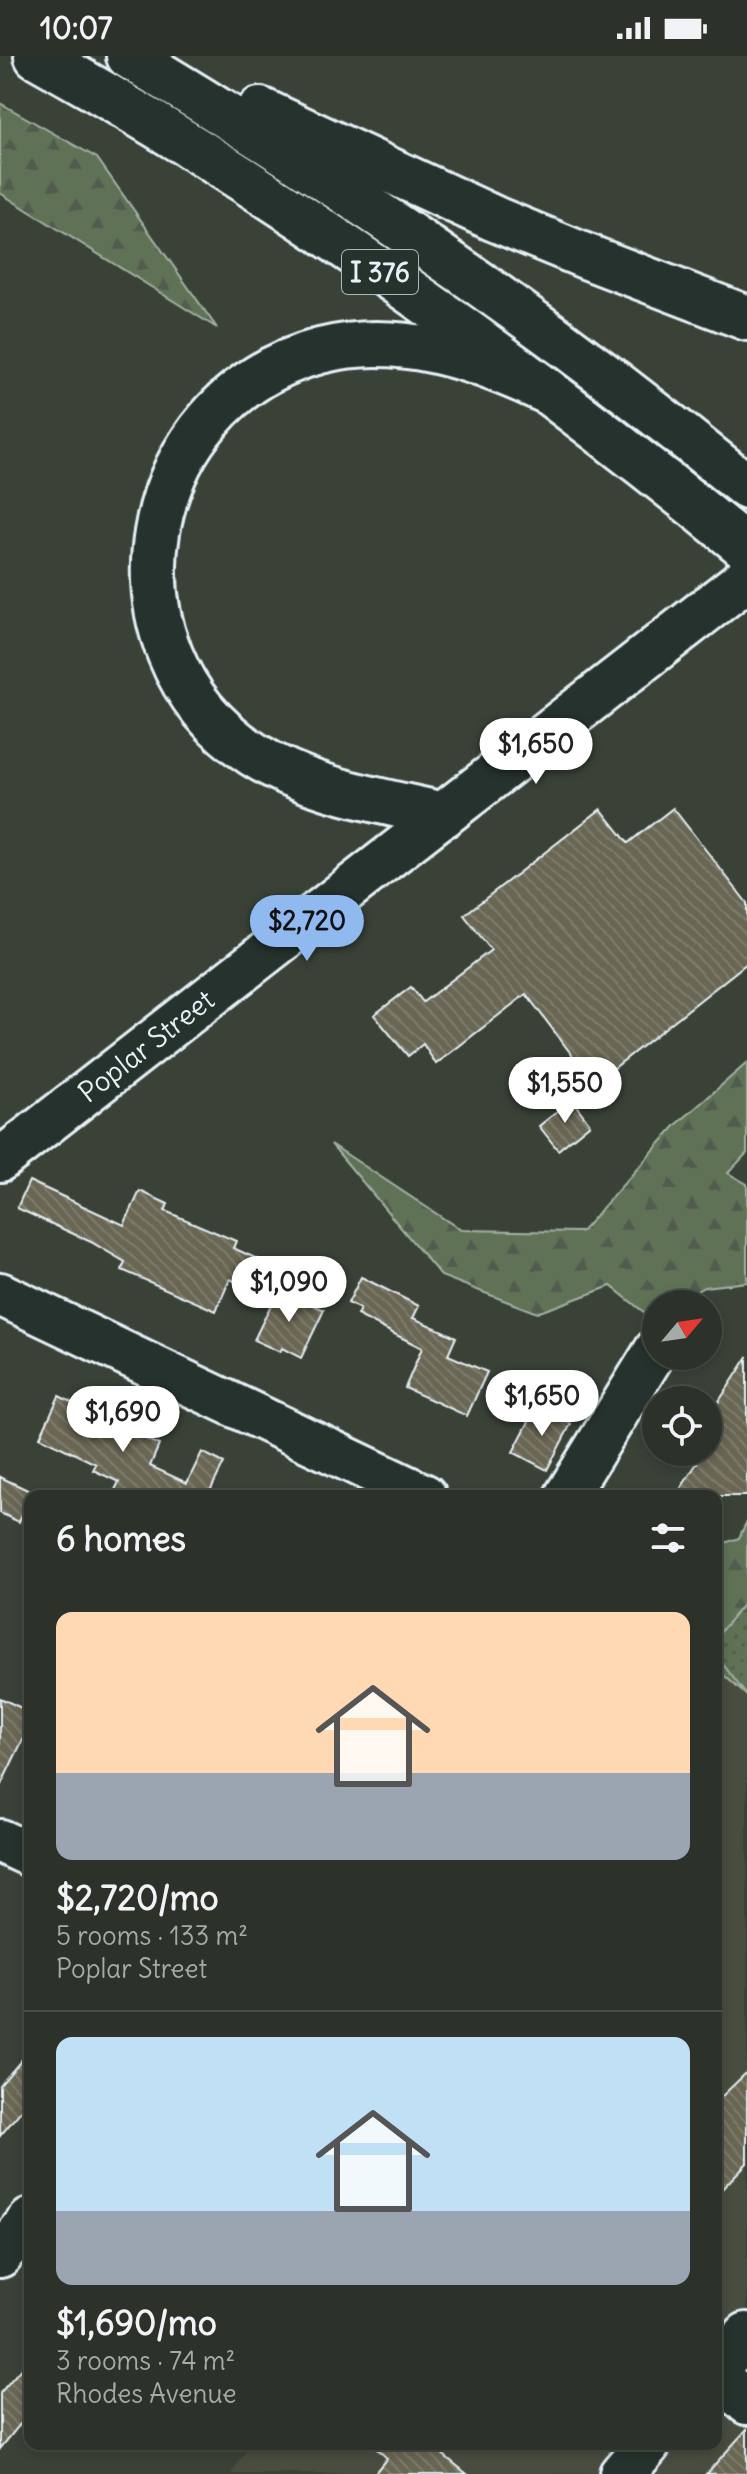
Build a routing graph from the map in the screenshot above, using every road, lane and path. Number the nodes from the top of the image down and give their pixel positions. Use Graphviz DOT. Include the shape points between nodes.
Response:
graph roads {
  1 [pos="37,56"];
  2 [pos="129,56"];
  3 [pos="145,56"];
  4 [pos="747,318"];
  5 [pos="542,389"];
  6 [pos="745,486"];
  7 [pos="747,548"];
  8 [pos="747,578"];
  9 [pos="443,815"];
  10 [pos="0,1160"];
  11 [pos="0,1294"];
  12 [pos="644,1370"];
  13 [pos="412,1490"];
  14 [pos="570,1490"];
  15 [pos="0,1841"];
  16 [pos="24,1852"];
  17 [pos="24,2227"];
  18 [pos="0,2256"];
  19 [pos="747,2335"];
  20 [pos="722,2361"];
  21 [pos="722,2380"];
  22 [pos="747,2403"];
  23 [pos="643,2450"];
  24 [pos="622,2474"];
  1 -- 5 [label="main road, I 376" via="281,205"];
  2 -- 6 [label="main road, I 376" via="418,241"];
  3 -- 4 [label="main road" via="495,219"];
  5 -- 7 [label="main road, I 376"];
  5 -- 9 [label="main road" via="488,365 417,347 352,346 291,361 236,392 207,421 179,462 158,523 153,588 159,622 185,684 226,734 252,754 313,783"];
  8 -- 9 [label="main road, Poplar Street"];
  9 -- 10 [label="street, Poplar Street"];
  11 -- 13 [label="street"];
  12 -- 14 [label="street"];
  15 -- 16 [label="street"];
  17 -- 18 [label="street"];
  19 -- 20 [label="main road"];
  21 -- 22 [label="street"];
  23 -- 24 [label="main road"];
}
